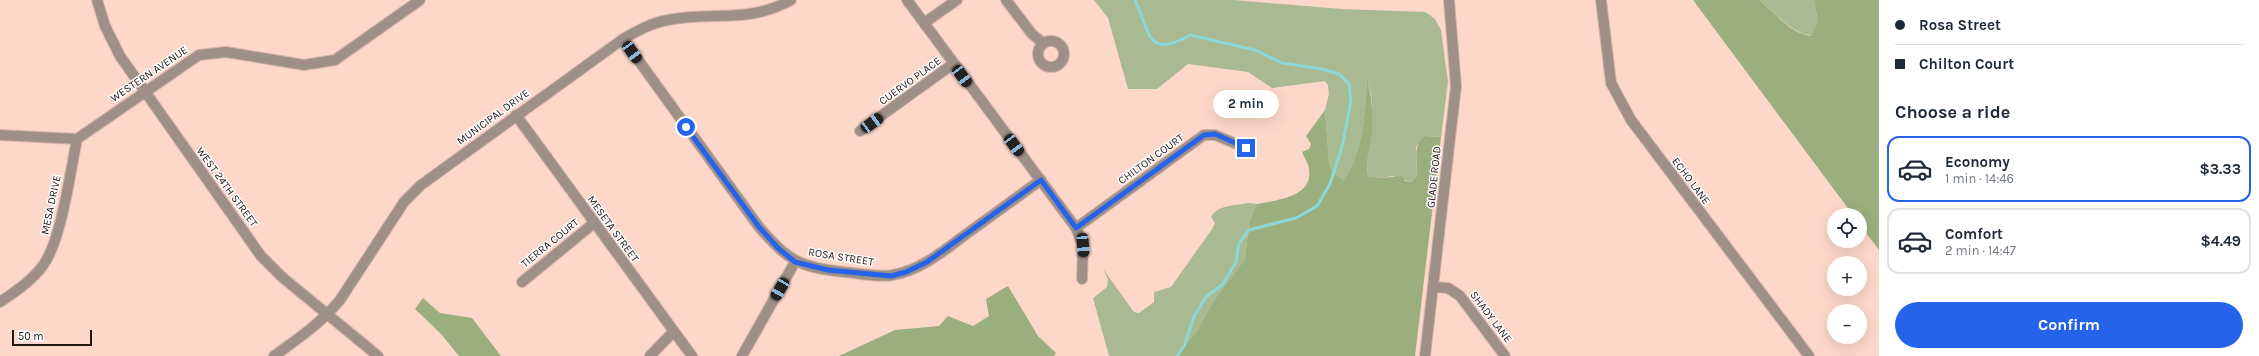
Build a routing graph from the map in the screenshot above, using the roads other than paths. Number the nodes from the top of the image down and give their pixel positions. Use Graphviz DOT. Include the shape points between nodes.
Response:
graph roads {
  1 [pos="97,0"];
  2 [pos="420,0"];
  3 [pos="791,0"];
  4 [pos="907,0"];
  5 [pos="957,0"];
  6 [pos="1006,0"];
  7 [pos="1448,0"];
  8 [pos="1601,0"];
  9 [pos="924,23"];
  10 [pos="623,39"];
  11 [pos="1042,43"];
  12 [pos="953,64"];
  13 [pos="144,92"];
  14 [pos="516,115"];
  15 [pos="860,132"];
  16 [pos="0,135"];
  17 [pos="77,139"];
  18 [pos="1246,148"];
  19 [pos="1041,180"];
  20 [pos="594,223"];
  21 [pos="1076,228"];
  22 [pos="795,262"];
  23 [pos="1082,280"];
  24 [pos="522,282"];
  25 [pos="1434,288"];
  26 [pos="0,302"];
  27 [pos="328,314"];
  28 [pos="674,331"];
  29 [pos="274,356"];
  30 [pos="378,356"];
  31 [pos="650,356"];
  32 [pos="692,356"];
  33 [pos="742,356"];
  34 [pos="1425,356"];
  35 [pos="1505,356"];
  36 [pos="1809,356"];
  1 -- 13 [label="street, WEST 24TH STREET" via="105,26 120,56"];
  2 -- 13 [label="street, WESTERN AVENUE" via="335,60 304,65 226,52 199,54"];
  3 -- 10 [label="street, MUNICIPAL DRIVE" via="774,9 750,16 668,20 645,27"];
  4 -- 9 [label="street"];
  5 -- 9 [label="street"];
  6 -- 11 [label="street"];
  7 -- 25 [label="street, GLADE ROAD" via="1456,86"];
  8 -- 36 [label="street, ECHO LANE" via="1611,83 1631,120"];
  9 -- 12 [label="street"];
  10 -- 14 [label="street, MUNICIPAL DRIVE"];
  10 -- 22 [label="street, ROSA STREET" via="759,227"];
  12 -- 15 [label="street, CUERVO PLACE"];
  12 -- 19 [label="street"];
  13 -- 17 [label="street, WESTERN AVENUE"];
  13 -- 27 [label="street, WEST 24TH STREET" via="261,256 276,272"];
  14 -- 20 [label="street, MESETA STREET"];
  14 -- 27 [label="street, MUNICIPAL DRIVE" via="437,172 404,202 340,300"];
  16 -- 17 [label="street"];
  17 -- 26 [label="street, MESA DRIVE" via="55,244 44,264 30,281"];
  18 -- 21 [label="street, CHILTON COURT" via="1215,134 1204,135"];
  19 -- 21 [label="street"];
  19 -- 22 [label="street, ROSA STREET" via="934,258 906,272 891,276 877,275 828,270"];
  20 -- 24 [label="street, TIERRA COURT"];
  20 -- 28 [label="street, MESETA STREET"];
  21 -- 23 [label="street" via="1081,238 1084,258"];
  22 -- 33 [label="street"];
  25 -- 34 [label="street, GLADE ROAD"];
  25 -- 35 [label="street, SHADY LANE" via="1448,288 1460,296"];
  27 -- 29 [label="street, MUNICIPAL DRIVE"];
  27 -- 30 [label="street, WEST 24TH STREET"];
  28 -- 31 [label="street"];
  28 -- 32 [label="street, MESETA STREET"];
}
